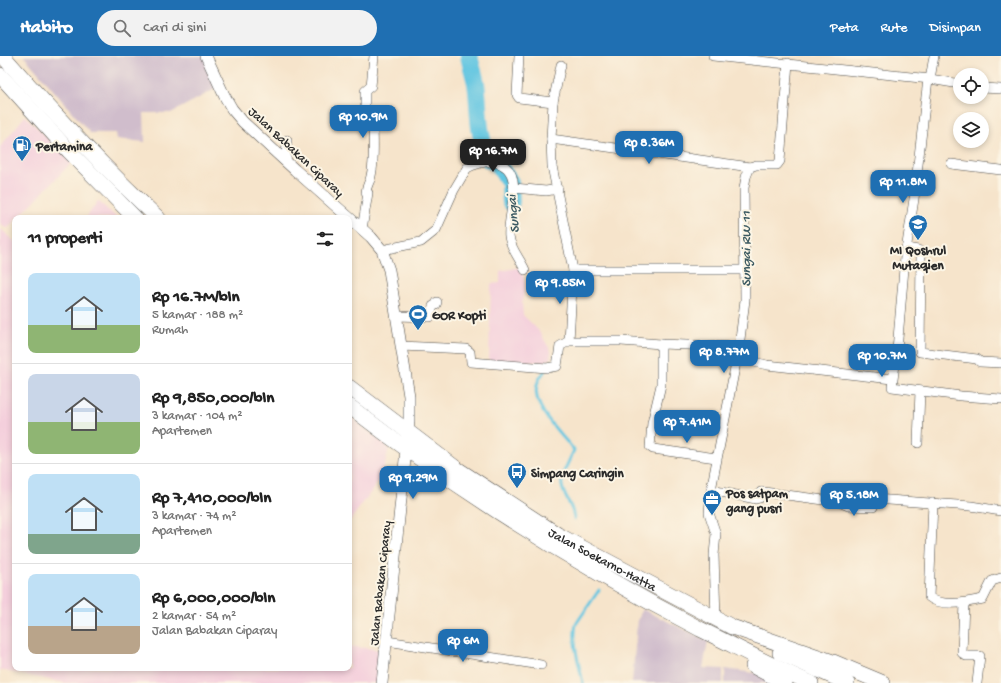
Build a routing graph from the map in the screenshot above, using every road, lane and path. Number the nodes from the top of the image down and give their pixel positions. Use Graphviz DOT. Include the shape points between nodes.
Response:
graph roads {
  1 [pos="3,56"];
  2 [pos="206,56"];
  3 [pos="374,56"];
  4 [pos="519,56"];
  5 [pos="713,56"];
  6 [pos="934,56"];
  7 [pos="794,61"];
  8 [pos="562,65"];
  9 [pos="0,75"];
  10 [pos="929,79"];
  11 [pos="953,83"];
  12 [pos="989,88"];
  13 [pos="1001,89"];
  14 [pos="553,102"];
  15 [pos="551,139"];
  16 [pos="287,140"];
  17 [pos="286,162"];
  18 [pos="951,164"];
  19 [pos="750,168"];
  20 [pos="1001,170"];
  21 [pos="514,188"];
  22 [pos="558,189"];
  23 [pos="132,215"];
  24 [pos="155,215"];
  25 [pos="346,215"];
  26 [pos="352,220"];
  27 [pos="362,229"];
  28 [pos="906,248"];
  29 [pos="382,250"];
  30 [pos="525,270"];
  31 [pos="573,270"];
  32 [pos="745,270"];
  33 [pos="437,302"];
  34 [pos="397,316"];
  35 [pos="569,341"];
  36 [pos="661,344"];
  37 [pos="401,346"];
  38 [pos="739,347"];
  39 [pos="737,358"];
  40 [pos="1001,363"];
  41 [pos="892,378"];
  42 [pos="352,389"];
  43 [pos="920,391"];
  44 [pos="1001,399"];
  45 [pos="352,408"];
  46 [pos="408,434"];
  47 [pos="918,443"];
  48 [pos="406,450"];
  49 [pos="716,458"];
  50 [pos="711,490"];
  51 [pos="933,503"];
  52 [pos="1001,511"];
  53 [pos="509,518"];
  54 [pos="1001,578"];
  55 [pos="964,603"];
  56 [pos="716,619"];
  57 [pos="732,627"];
  58 [pos="387,642"];
  59 [pos="541,665"];
  60 [pos="812,678"];
  61 [pos="382,683"];
  62 [pos="785,683"];
  63 [pos="847,683"];
  64 [pos="883,683"];
  65 [pos="977,683"];
  1 -- 24 [label="highway" via="117,180"];
  2 -- 17 [label="street, Jalan Babakan Ciparay" via="232,109"];
  3 -- 27 [label="street" via="371,86 365,91 365,116 373,122 373,139 371,177 366,185 368,193"];
  4 -- 14 [label="street" via="517,96"];
  5 -- 7 [label="street"];
  6 -- 10 [label="street"];
  7 -- 10 [label="street"];
  7 -- 19 [label="street" via="780,161 777,164 756,165"];
  8 -- 14 [label="street"];
  9 -- 23 [label="highway"];
  10 -- 11 [label="street"];
  10 -- 28 [label="street"];
  12 -- 13 [label="street"];
  14 -- 15 [label="street"];
  15 -- 19 [label="street"];
  15 -- 22 [label="street" via="552,166"];
  16 -- 17 [label="street"];
  17 -- 25 [label="street, Jalan Babakan Ciparay"];
  18 -- 20 [label="street"];
  19 -- 32 [label="street" via="744,188"];
  21 -- 22 [label="street" via="546,191"];
  21 -- 29 [label="street" via="511,175 502,165 490,162 471,166 467,168 454,190 436,230 420,242"];
  21 -- 30 [label="street" via="509,236"];
  22 -- 31 [label="street"];
  26 -- 27 [label="street, Jalan Babakan Ciparay"];
  27 -- 29 [label="street, Jalan Babakan Ciparay"];
  28 -- 40 [label="street" via="918,250 921,254 920,352"];
  28 -- 41 [label="street"];
  29 -- 34 [label="street, Jalan Babakan Ciparay" via="389,270"];
  31 -- 32 [label="street"];
  31 -- 35 [label="street"];
  32 -- 38 [label="street" via="745,300"];
  33 -- 34 [label="street" via="430,317"];
  34 -- 37 [label="street, Jalan Babakan Ciparay"];
  35 -- 36 [label="street"];
  35 -- 37 [label="street" via="560,346 559,364 553,368 471,362 470,352 466,349"];
  36 -- 38 [label="street"];
  36 -- 49 [label="street" via="661,385 652,423 650,447"];
  37 -- 46 [label="street, Jalan Babakan Ciparay" via="409,401"];
  38 -- 39 [label="street"];
  39 -- 41 [label="street" via="767,365"];
  39 -- 49 [label="street"];
  41 -- 43 [label="street" via="892,387"];
  42 -- 46 [label="highway, Jalan Soekarno-Hatta"];
  43 -- 44 [label="street"];
  43 -- 47 [label="street"];
  45 -- 48 [label="highway, Jalan Soekarno-Hatta"];
  46 -- 48 [label="street, Jalan Babakan Ciparay"];
  46 -- 56 [label="highway, Jalan Soekarno-Hatta" via="558,535"];
  48 -- 53 [label="highway, Jalan Soekarno-Hatta"];
  48 -- 58 [label="street, Jalan Babakan Ciparay"];
  49 -- 50 [label="street"];
  50 -- 51 [label="street" via="756,499 764,492 839,502 848,506 873,507 875,499"];
  50 -- 56 [label="street" via="710,514 716,534"];
  51 -- 52 [label="street"];
  51 -- 55 [label="street" via="929,597 932,600"];
  53 -- 60 [label="highway, Jalan Soekarno-Hatta" via="560,552 619,586 744,651"];
  53 -- 62 [label="highway, Jalan Soekarno-Hatta" via="530,542 555,558"];
  54 -- 55 [label="street" via="992,581 983,600"];
  55 -- 65 [label="street" via="962,653 966,656 980,656"];
  56 -- 57 [label="highway, Jalan Soekarno-Hatta"];
  57 -- 60 [label="highway"];
  57 -- 64 [label="highway, Jalan Soekarno-Hatta" via="833,662"];
  58 -- 59 [label="street"];
  58 -- 61 [label="street, Jalan Babakan Ciparay"];
  60 -- 63 [label="highway"];
}
